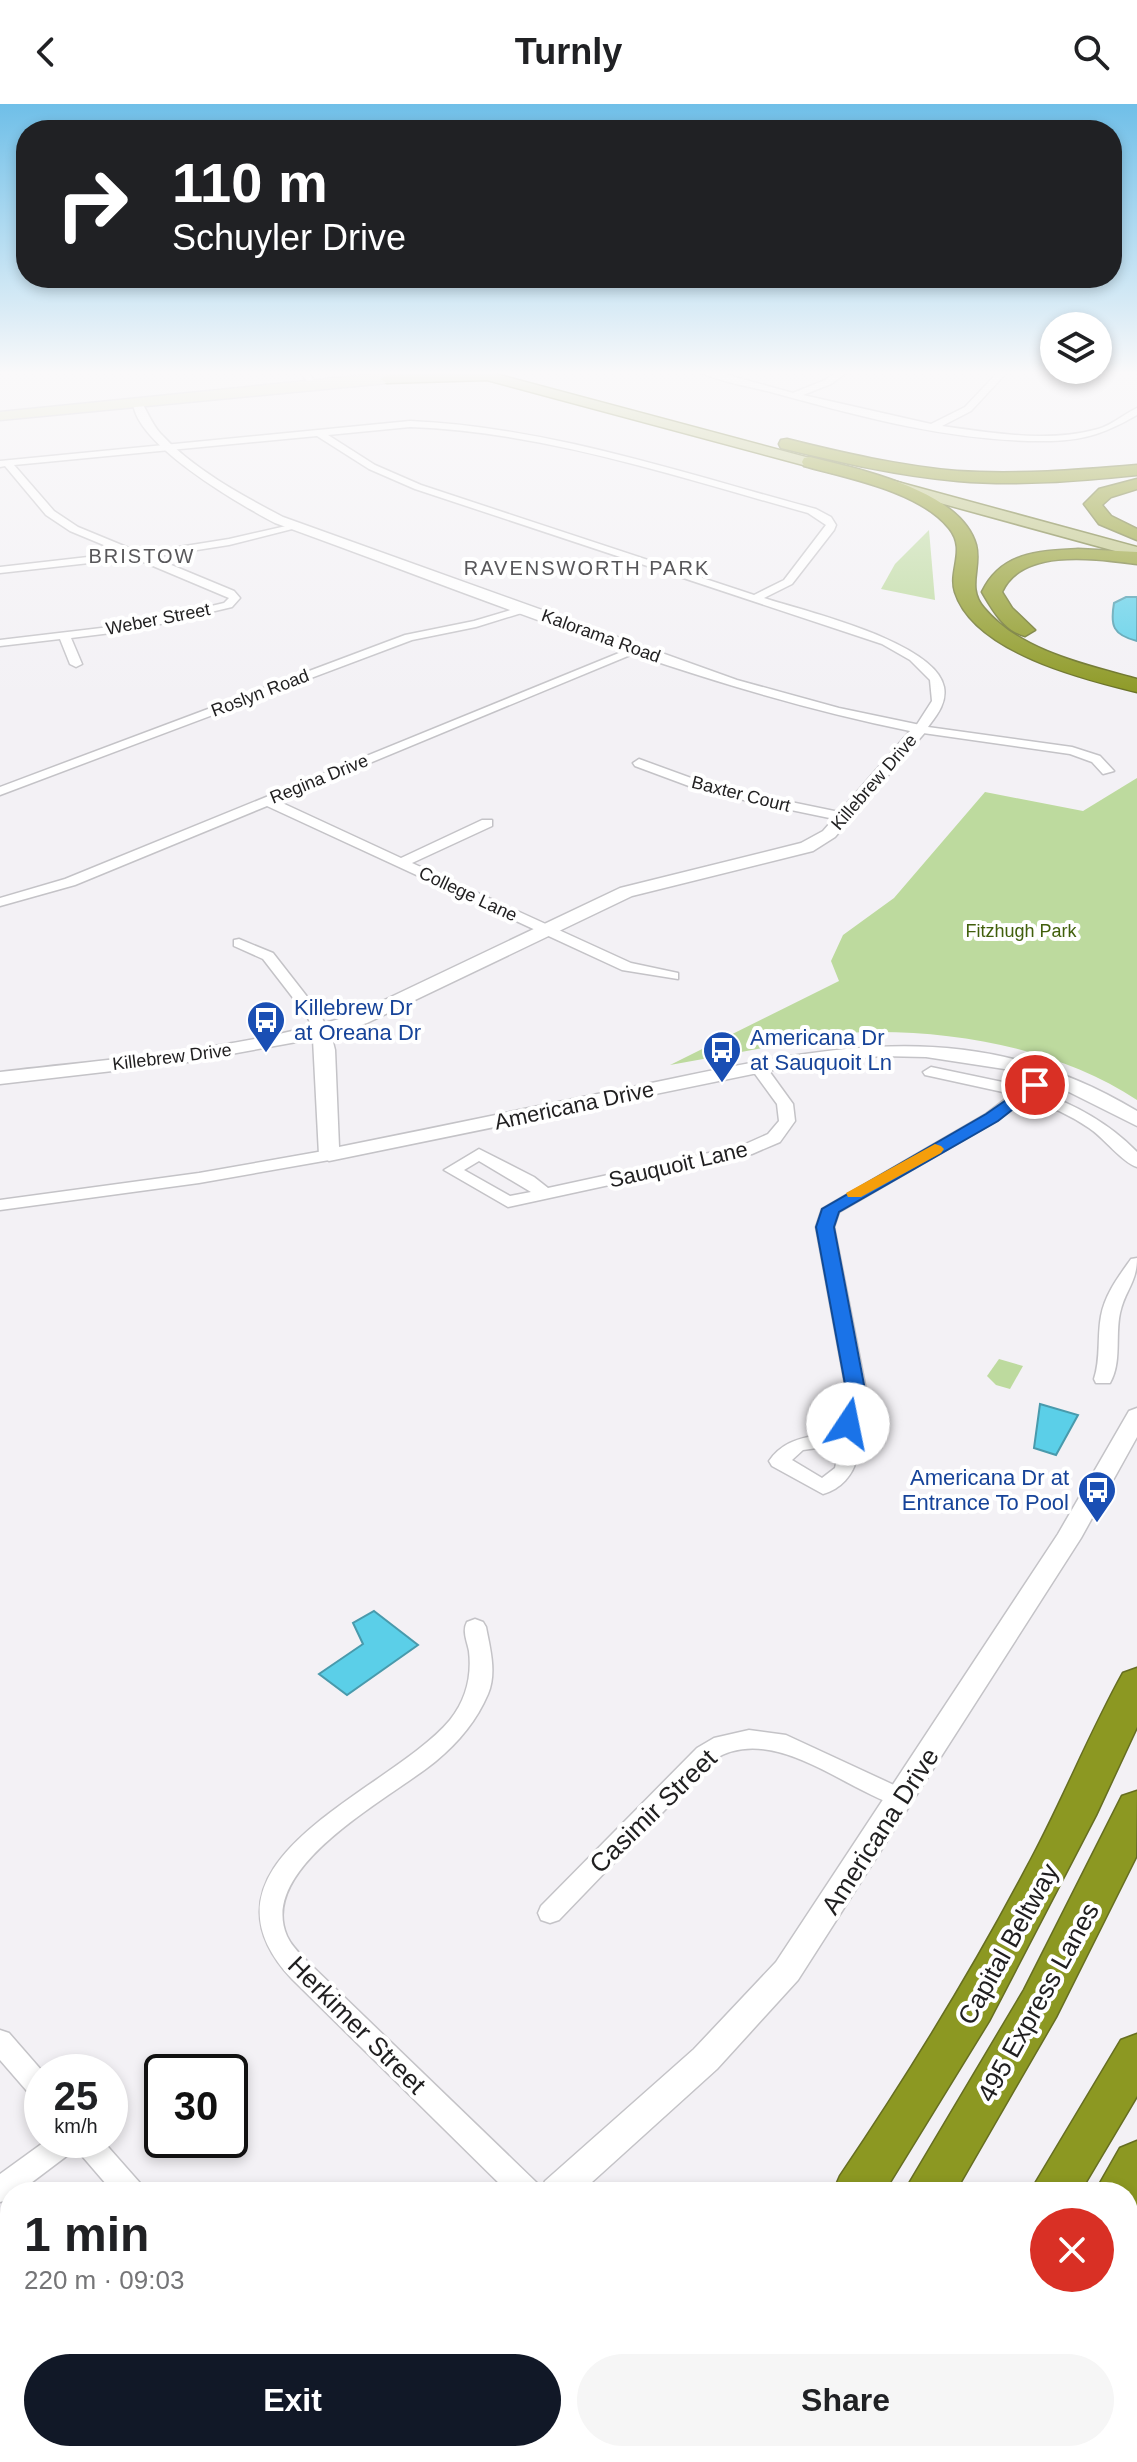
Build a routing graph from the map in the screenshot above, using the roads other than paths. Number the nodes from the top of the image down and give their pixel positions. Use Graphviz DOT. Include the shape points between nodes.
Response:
graph roads {
  1 [pos="19,480"];
  2 [pos="215,480"];
  3 [pos="402,480"];
  4 [pos="697,480"];
  5 [pos="867,480"];
  6 [pos="876,480"];
  7 [pos="924,480"];
  8 [pos="1137,484"];
  9 [pos="295,527"];
  10 [pos="1137,536"];
  11 [pos="1137,552"];
  12 [pos="137,556"];
  13 [pos="1137,558"];
  14 [pos="0,570"];
  15 [pos="755,598"];
  16 [pos="524,609"];
  17 [pos="64,635"];
  18 [pos="0,643"];
  19 [pos="636,649"];
  20 [pos="76,664"];
  21 [pos="1137,669"];
  22 [pos="1137,686"];
  23 [pos="920,729"];
  24 [pos="639,763"];
  25 [pos="1108,771"];
  26 [pos="0,791"];
  27 [pos="267,801"];
  28 [pos="844,817"];
  29 [pos="487,823"];
  30 [pos="401,863"];
  31 [pos="0,902"];
  32 [pos="544,930"];
  33 [pos="239,943"];
  34 [pos="673,976"];
  35 [pos="321,1032"];
  36 [pos="758,1067"];
  37 [pos="931,1072"];
  38 [pos="1046,1075"];
  39 [pos="0,1078"];
  40 [pos="1026,1092"];
  41 [pos="1137,1120"];
  42 [pos="329,1155"];
  43 [pos="1137,1162"];
  44 [pos="545,1194"];
  45 [pos="0,1205"];
  46 [pos="1137,1263"];
  47 [pos="1103,1379"];
  48 [pos="1137,1416"];
  49 [pos="828,1442"];
  50 [pos="475,1627"];
  51 [pos="1137,1683"];
  52 [pos="901,1798"];
  53 [pos="1137,1807"];
  54 [pos="1137,1845"];
  55 [pos="550,1913"];
  56 [pos="1027,2027"];
  57 [pos="0,2041"];
  58 [pos="1132,2060"];
  59 [pos="24,2069"];
  60 [pos="44,2158"];
  61 [pos="101,2158"];
  62 [pos="1137,2163"];
  63 [pos="11,2182"];
  64 [pos="121,2182"];
  65 [pos="517,2182"];
  66 [pos="568,2182"];
  67 [pos="864,2182"];
  68 [pos="934,2182"];
  69 [pos="1060,2182"];
  70 [pos="1125,2182"];
  1 -- 12 [label="street, Weber Street" via="57,519"];
  2 -- 9 [label="street, Kalorama Road"];
  3 -- 15 [label="street, Killebrew Drive"];
  4 -- 15 [label="street" via="827,519 831,525 788,582"];
  5 -- 22 [label="highway" via="933,506 964,536 964,591 984,620 1047,657"];
  6 -- 11 [label="main road"];
  7 -- 10 [label="main road"];
  8 -- 10 [label="highway" via="1105,493 1093,504 1104,519"];
  9 -- 12 [label="street"];
  9 -- 16 [label="street, Kalorama Road"];
  12 -- 14 [label="street"];
  12 -- 17 [label="street, Weber Street" via="235,598 228,605 161,623"];
  13 -- 21 [label="highway" via="1036,559 1002,574 992,592 1004,612 1035,636 1083,656"];
  15 -- 23 [label="street, Killebrew Drive" via="875,638 917,659 934,676 939,692"];
  16 -- 19 [label="street, Kalorama Road"];
  16 -- 26 [label="street, Roslyn Road" via="409,637"];
  17 -- 18 [label="street, Weber Street"];
  17 -- 20 [label="street"];
  19 -- 23 [label="street, Kalorama Road" via="784,698"];
  19 -- 27 [label="street, Regina Drive"];
  23 -- 25 [label="street, Kalorama Road" via="1072,751 1096,759"];
  23 -- 28 [label="street, Killebrew Drive"];
  24 -- 28 [label="street, Baxter Court" via="710,789"];
  27 -- 30 [label="street, College Lane"];
  27 -- 31 [label="street, Regina Drive" via="70,882"];
  28 -- 32 [label="street, Killebrew Drive" via="807,847 626,892"];
  29 -- 30 [label="street"];
  30 -- 32 [label="street, College Lane"];
  32 -- 34 [label="street, College Lane" via="627,967"];
  32 -- 35 [label="street, Killebrew Drive" via="386,1008"];
  33 -- 35 [label="street" via="268,956"];
  35 -- 39 [label="street, Killebrew Drive" via="252,1047"];
  35 -- 42 [label="street"];
  36 -- 38 [label="street, Americana Drive" via="843,1052 905,1050 971,1056"];
  36 -- 42 [label="street, Americana Drive"];
  36 -- 44 [label="street, Sauquoit Lane" via="788,1114 784,1129 774,1138 746,1150"];
  37 -- 40 [label="street"];
  38 -- 40 [label="street"];
  38 -- 41 [label="street, Americana Drive"];
  40 -- 43 [label="street" via="1091,1122"];
  40 -- 49 [label="street" via="831,1209 825,1227 857,1395 848,1424"];
  42 -- 45 [label="street, Americana Drive"];
  44 -- 44 [label="street, Sauquoit Lane" via="508,1202 452,1170 479,1154"];
  46 -- 47 [label="street" via="1111,1310 1110,1357"];
  48 -- 52 [label="street, Americana Drive" via="1068,1538"];
  50 -- 65 [label="street, Herkimer Street" via="482,1675 459,1728 432,1755 304,1845 279,1878 270,1914 284,1953"];
  51 -- 67 [label="highway, Capital Beltway" via="1007,1953"];
  52 -- 55 [label="street, Casimir Street" via="778,1741 762,1737 728,1742 705,1754"];
  52 -- 66 [label="street, Americana Drive" via="800,1953 743,2025"];
  53 -- 56 [label="highway, 495 Express Lanes" via="1098,1895"];
  54 -- 56 [label="highway"];
  56 -- 68 [label="highway, 495 Express Lanes"];
  57 -- 59 [label="street"];
  58 -- 69 [label="highway"];
  60 -- 63 [label="street"];
  61 -- 64 [label="street"];
  62 -- 70 [label="highway"];
}
